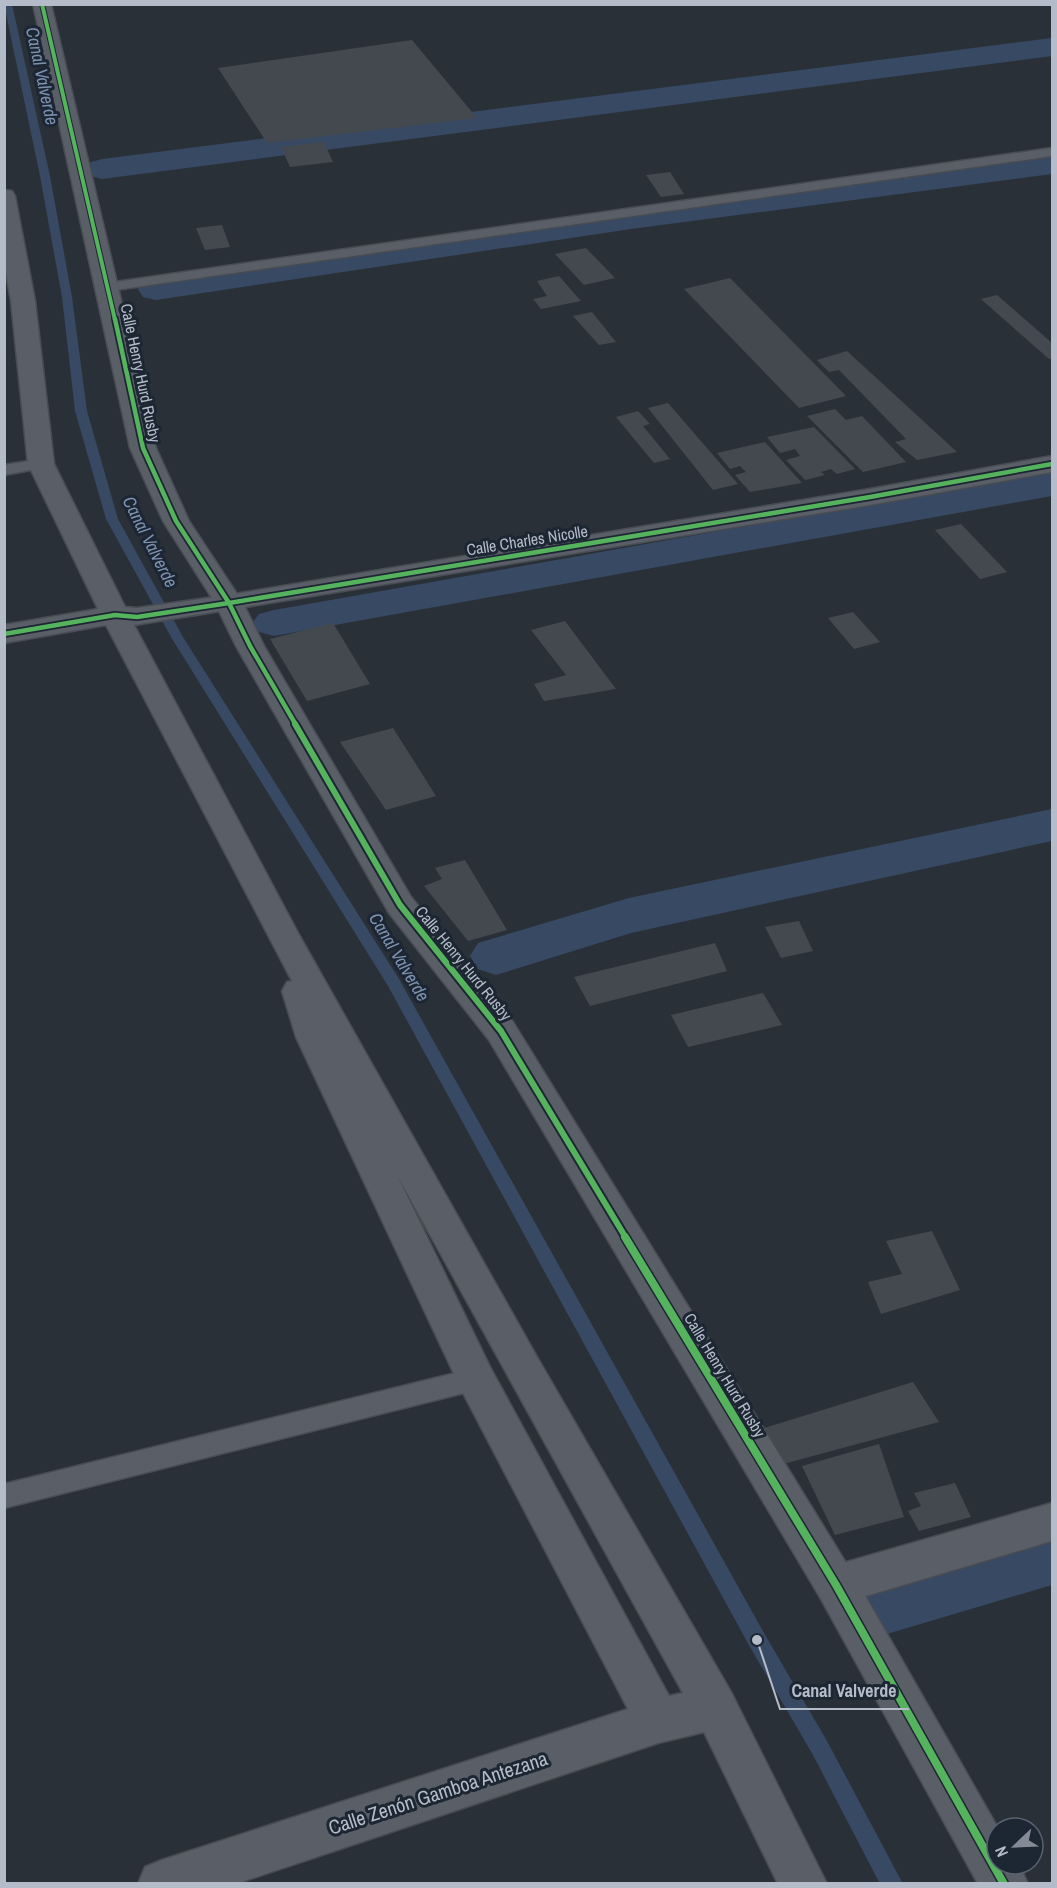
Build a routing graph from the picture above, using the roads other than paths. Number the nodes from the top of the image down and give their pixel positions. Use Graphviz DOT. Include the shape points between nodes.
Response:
graph roads {
  1 [pos="42,4"];
  2 [pos="1053,152"];
  3 [pos="5,197"];
  4 [pos="108,287"];
  5 [pos="14,302"];
  6 [pos="41,464"];
  7 [pos="1053,464"];
  8 [pos="4,470"];
  9 [pos="211,606"];
  10 [pos="126,616"];
  11 [pos="4,634"];
  12 [pos="282,933"];
  13 [pos="476,1378"];
  14 [pos="4,1496"];
  15 [pos="1053,1522"];
  16 [pos="836,1585"];
  17 [pos="715,1707"];
  18 [pos="658,1721"];
  19 [pos="162,1884"];
  20 [pos="803,1884"];
  21 [pos="1004,1884"];
  1 -- 4 [label="street, Calle Henry Hurd Rusby"];
  2 -- 4 [label="lane"];
  3 -- 5 [label="street"];
  4 -- 9 [label="street, Calle Henry Hurd Rusby" via="143,447"];
  5 -- 6 [label="street"];
  6 -- 8 [label="lane"];
  6 -- 10 [label="street"];
  7 -- 9 [label="street, Calle Charles Nicolle"];
  9 -- 10 [label="street, Calle Charles Nicolle"];
  9 -- 16 [label="street, Calle Henry Hurd Rusby" via="250,646 400,905 501,1030"];
  10 -- 11 [label="street, Calle Charles Nicolle"];
  10 -- 12 [label="street"];
  12 -- 13 [label="street" via="313,1037"];
  12 -- 17 [label="street"];
  13 -- 14 [label="lane"];
  13 -- 18 [label="street"];
  15 -- 16 [label="street"];
  16 -- 21 [label="street, Calle Henry Hurd Rusby"];
  17 -- 18 [label="street, Calle Zenón Gamboa Antezana"];
  17 -- 20 [label="street"];
  18 -- 19 [label="street, Calle Zenón Gamboa Antezana"];
}
